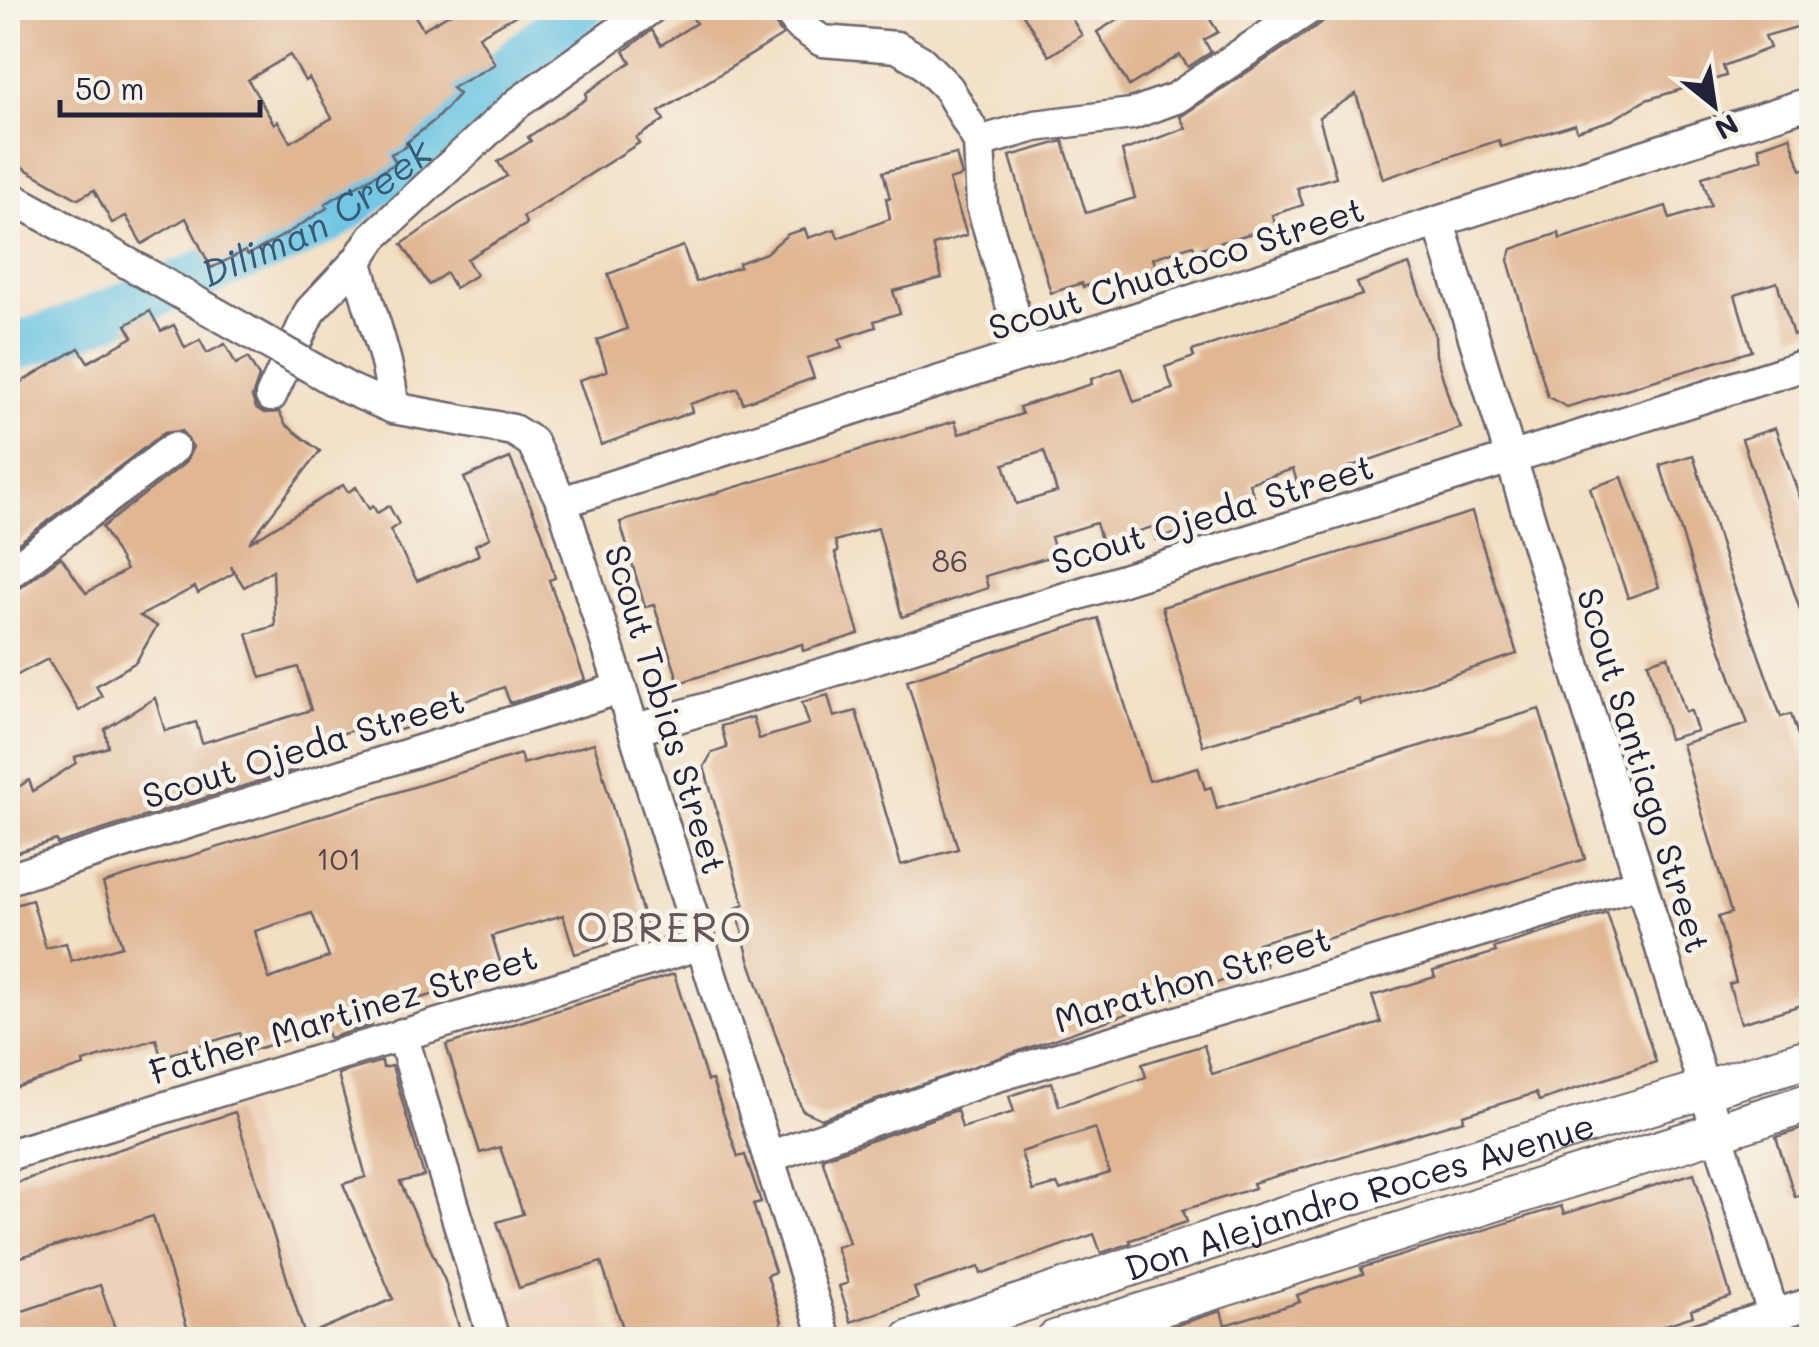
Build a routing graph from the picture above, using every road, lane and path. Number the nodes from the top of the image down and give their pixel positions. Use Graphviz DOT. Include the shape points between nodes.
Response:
graph roads {
  1 [pos="651,8"];
  2 [pos="786,8"];
  3 [pos="1310,8"];
  4 [pos="1812,102"];
  5 [pos="979,142"];
  6 [pos="8,196"];
  7 [pos="1439,223"];
  8 [pos="356,260"];
  9 [pos="1026,354"];
  10 [pos="1812,363"];
  11 [pos="272,396"];
  12 [pos="394,408"];
  13 [pos="174,448"];
  14 [pos="1511,458"];
  15 [pos="562,502"];
  16 [pos="8,574"];
  17 [pos="621,688"];
  18 [pos="634,730"];
  19 [pos="8,878"];
  20 [pos="1640,883"];
  21 [pos="702,944"];
  22 [pos="402,1034"];
  23 [pos="1812,1057"];
  24 [pos="1704,1090"];
  25 [pos="1812,1102"];
  26 [pos="1716,1132"];
  27 [pos="8,1155"];
  28 [pos="769,1157"];
  29 [pos="1812,1303"];
  30 [pos="1777,1327"];
  31 [pos="494,1340"];
  32 [pos="826,1340"];
  33 [pos="910,1340"];
  34 [pos="1055,1340"];
  35 [pos="1695,1340"];
  1 -- 8 [label="street" via="518,104"];
  2 -- 5 [label="street" via="822,41 897,47 921,62 948,88"];
  3 -- 5 [label="street" via="1176,98 1132,114 1035,126"];
  4 -- 7 [label="street, Scout Chuatoco Street"];
  5 -- 9 [label="street" via="982,206"];
  6 -- 12 [label="street, Scout Tobias Street, bridge" via="349,390"];
  7 -- 9 [label="street, Scout Chuatoco Street"];
  7 -- 14 [label="street, Scout Santiago Street"];
  8 -- 11 [label="street" via="310,312"];
  8 -- 12 [label="street" via="388,359"];
  9 -- 15 [label="street, Scout Chuatoco Street"];
  10 -- 14 [label="street, Scout Ojeda Street"];
  12 -- 15 [label="street, Scout Tobias Street" via="513,430 532,442"];
  13 -- 16 [label="street"];
  14 -- 18 [label="street, Scout Ojeda Street"];
  14 -- 20 [label="street, Scout Santiago Street"];
  15 -- 17 [label="street, Scout Tobias Street"];
  17 -- 18 [label="street, Scout Tobias Street"];
  17 -- 19 [label="street, Scout Ojeda Street"];
  18 -- 21 [label="street, Scout Tobias Street"];
  20 -- 24 [label="street, Scout Santiago Street"];
  20 -- 28 [label="street, Marathon Street" via="992,1078"];
  21 -- 22 [label="street, Father Martinez Street"];
  21 -- 28 [label="street, Scout Tobias Street"];
  22 -- 27 [label="street, Father Martinez Street"];
  22 -- 31 [label="street"];
  23 -- 24 [label="main road, Don Alejandro Roces Avenue"];
  24 -- 26 [label="street, Scout Santiago Street"];
  24 -- 33 [label="main road, Don Alejandro Roces Avenue" via="1286,1215"];
  25 -- 26 [label="main road, Don Alejandro Roces Avenue"];
  26 -- 30 [label="street, Scout Santiago Street"];
  26 -- 34 [label="main road, Don Alejandro Roces Avenue"];
  28 -- 32 [label="street, Scout Tobias Street"];
  29 -- 30 [label="street"];
  30 -- 35 [label="street"];
}
